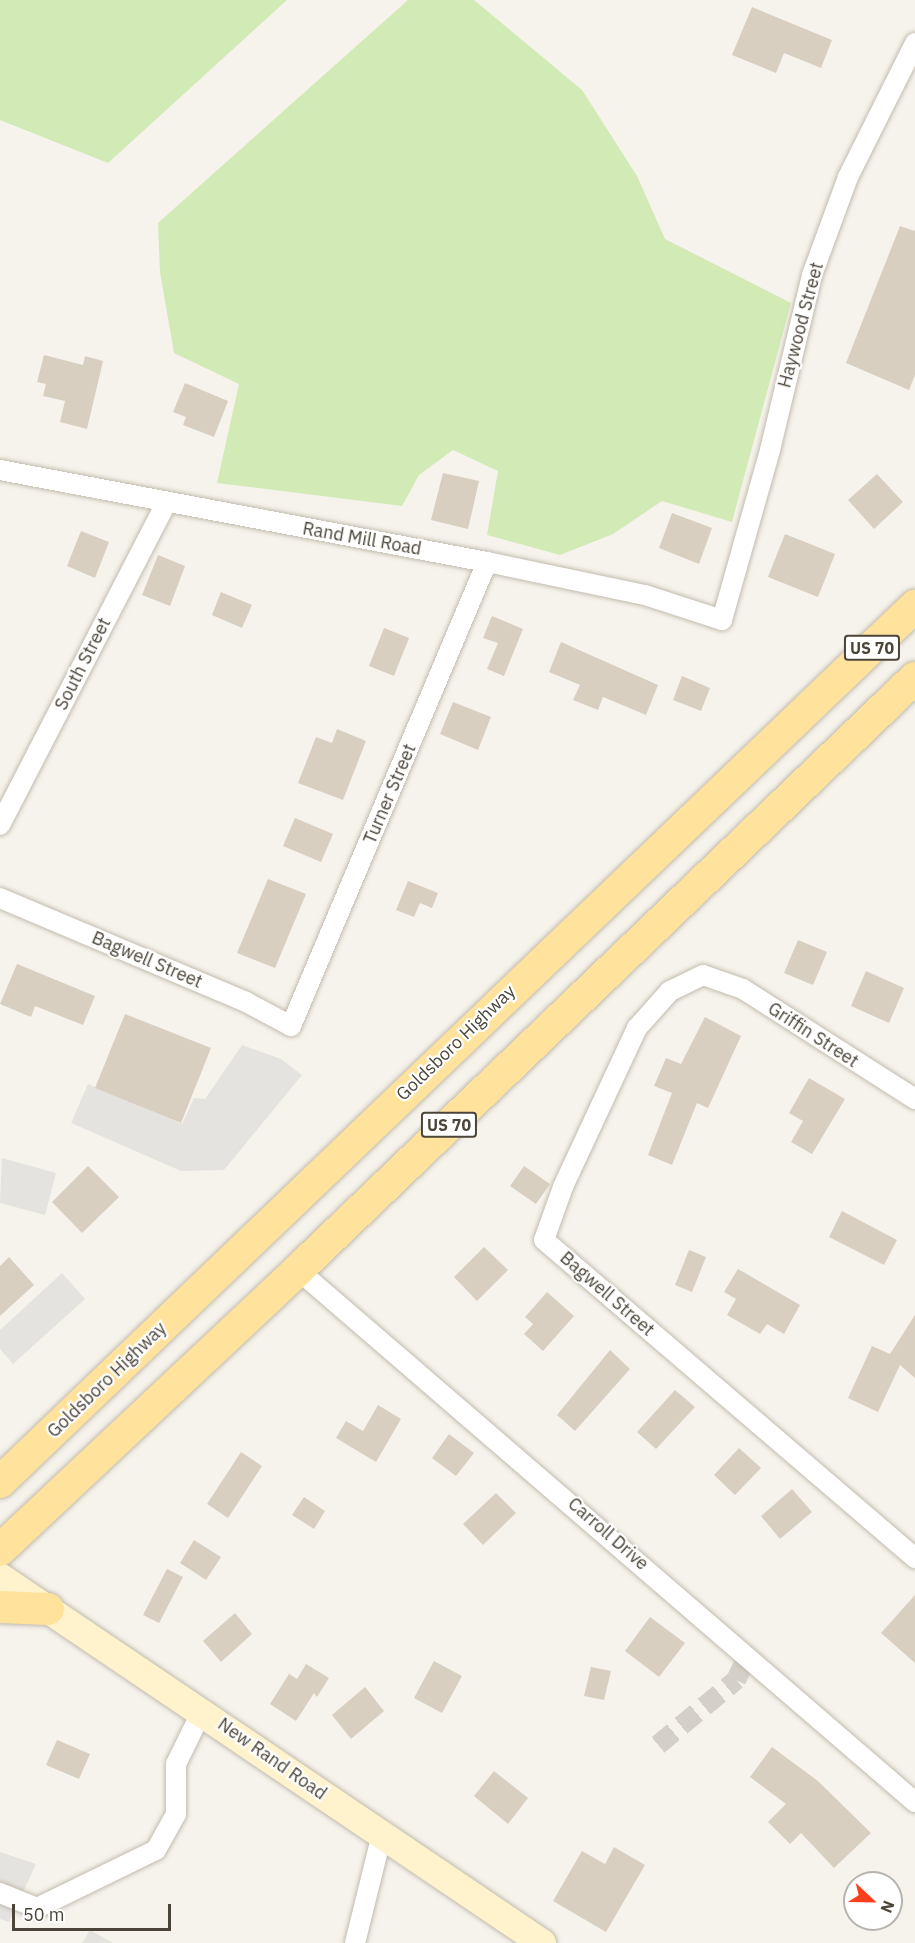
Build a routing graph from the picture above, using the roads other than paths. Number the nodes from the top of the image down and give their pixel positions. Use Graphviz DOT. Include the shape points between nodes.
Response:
graph roads {
  1 [pos="915,43"];
  2 [pos="0,470"];
  3 [pos="166,503"];
  4 [pos="487,562"];
  5 [pos="915,606"];
  6 [pos="722,620"];
  7 [pos="915,678"];
  8 [pos="0,825"];
  9 [pos="0,898"];
  10 [pos="708,977"];
  11 [pos="291,1026"];
  12 [pos="915,1099"];
  13 [pos="298,1270"];
  14 [pos="0,1482"];
  15 [pos="0,1550"];
  16 [pos="915,1558"];
  17 [pos="0,1577"];
  18 [pos="0,1607"];
  19 [pos="48,1609"];
  20 [pos="202,1711"];
  21 [pos="915,1802"];
  22 [pos="382,1834"];
  23 [pos="0,1893"];
  24 [pos="355,1943"];
  25 [pos="542,1943"];
  1 -- 6 [label="street, Haywood Street" via="848,177 812,275 770,450"];
  2 -- 3 [label="street, Rand Mill Road"];
  3 -- 4 [label="street, Rand Mill Road"];
  3 -- 8 [label="street, South Street"];
  4 -- 6 [label="street, Rand Mill Road" via="645,595"];
  4 -- 11 [label="street, Turner Street"];
  5 -- 14 [label="main road, Goldsboro Highway / US 70"];
  7 -- 13 [label="main road, US 70"];
  9 -- 11 [label="street, Bagwell Street" via="246,1002"];
  10 -- 12 [label="street, Griffin Street" via="743,989"];
  10 -- 16 [label="street, Bagwell Street" via="703,975 670,991 637,1029 563,1187 544,1240"];
  13 -- 15 [label="main road, US 70"];
  13 -- 21 [label="street, Carroll Drive"];
  17 -- 19 [label="street, New Rand Road"];
  18 -- 19 [label="main road"];
  19 -- 20 [label="street, New Rand Road"];
  20 -- 22 [label="street, New Rand Road"];
  20 -- 23 [label="street" via="176,1764 176,1814 156,1850 38,1908"];
  22 -- 24 [label="street"];
  22 -- 25 [label="street, New Rand Road"];
}
